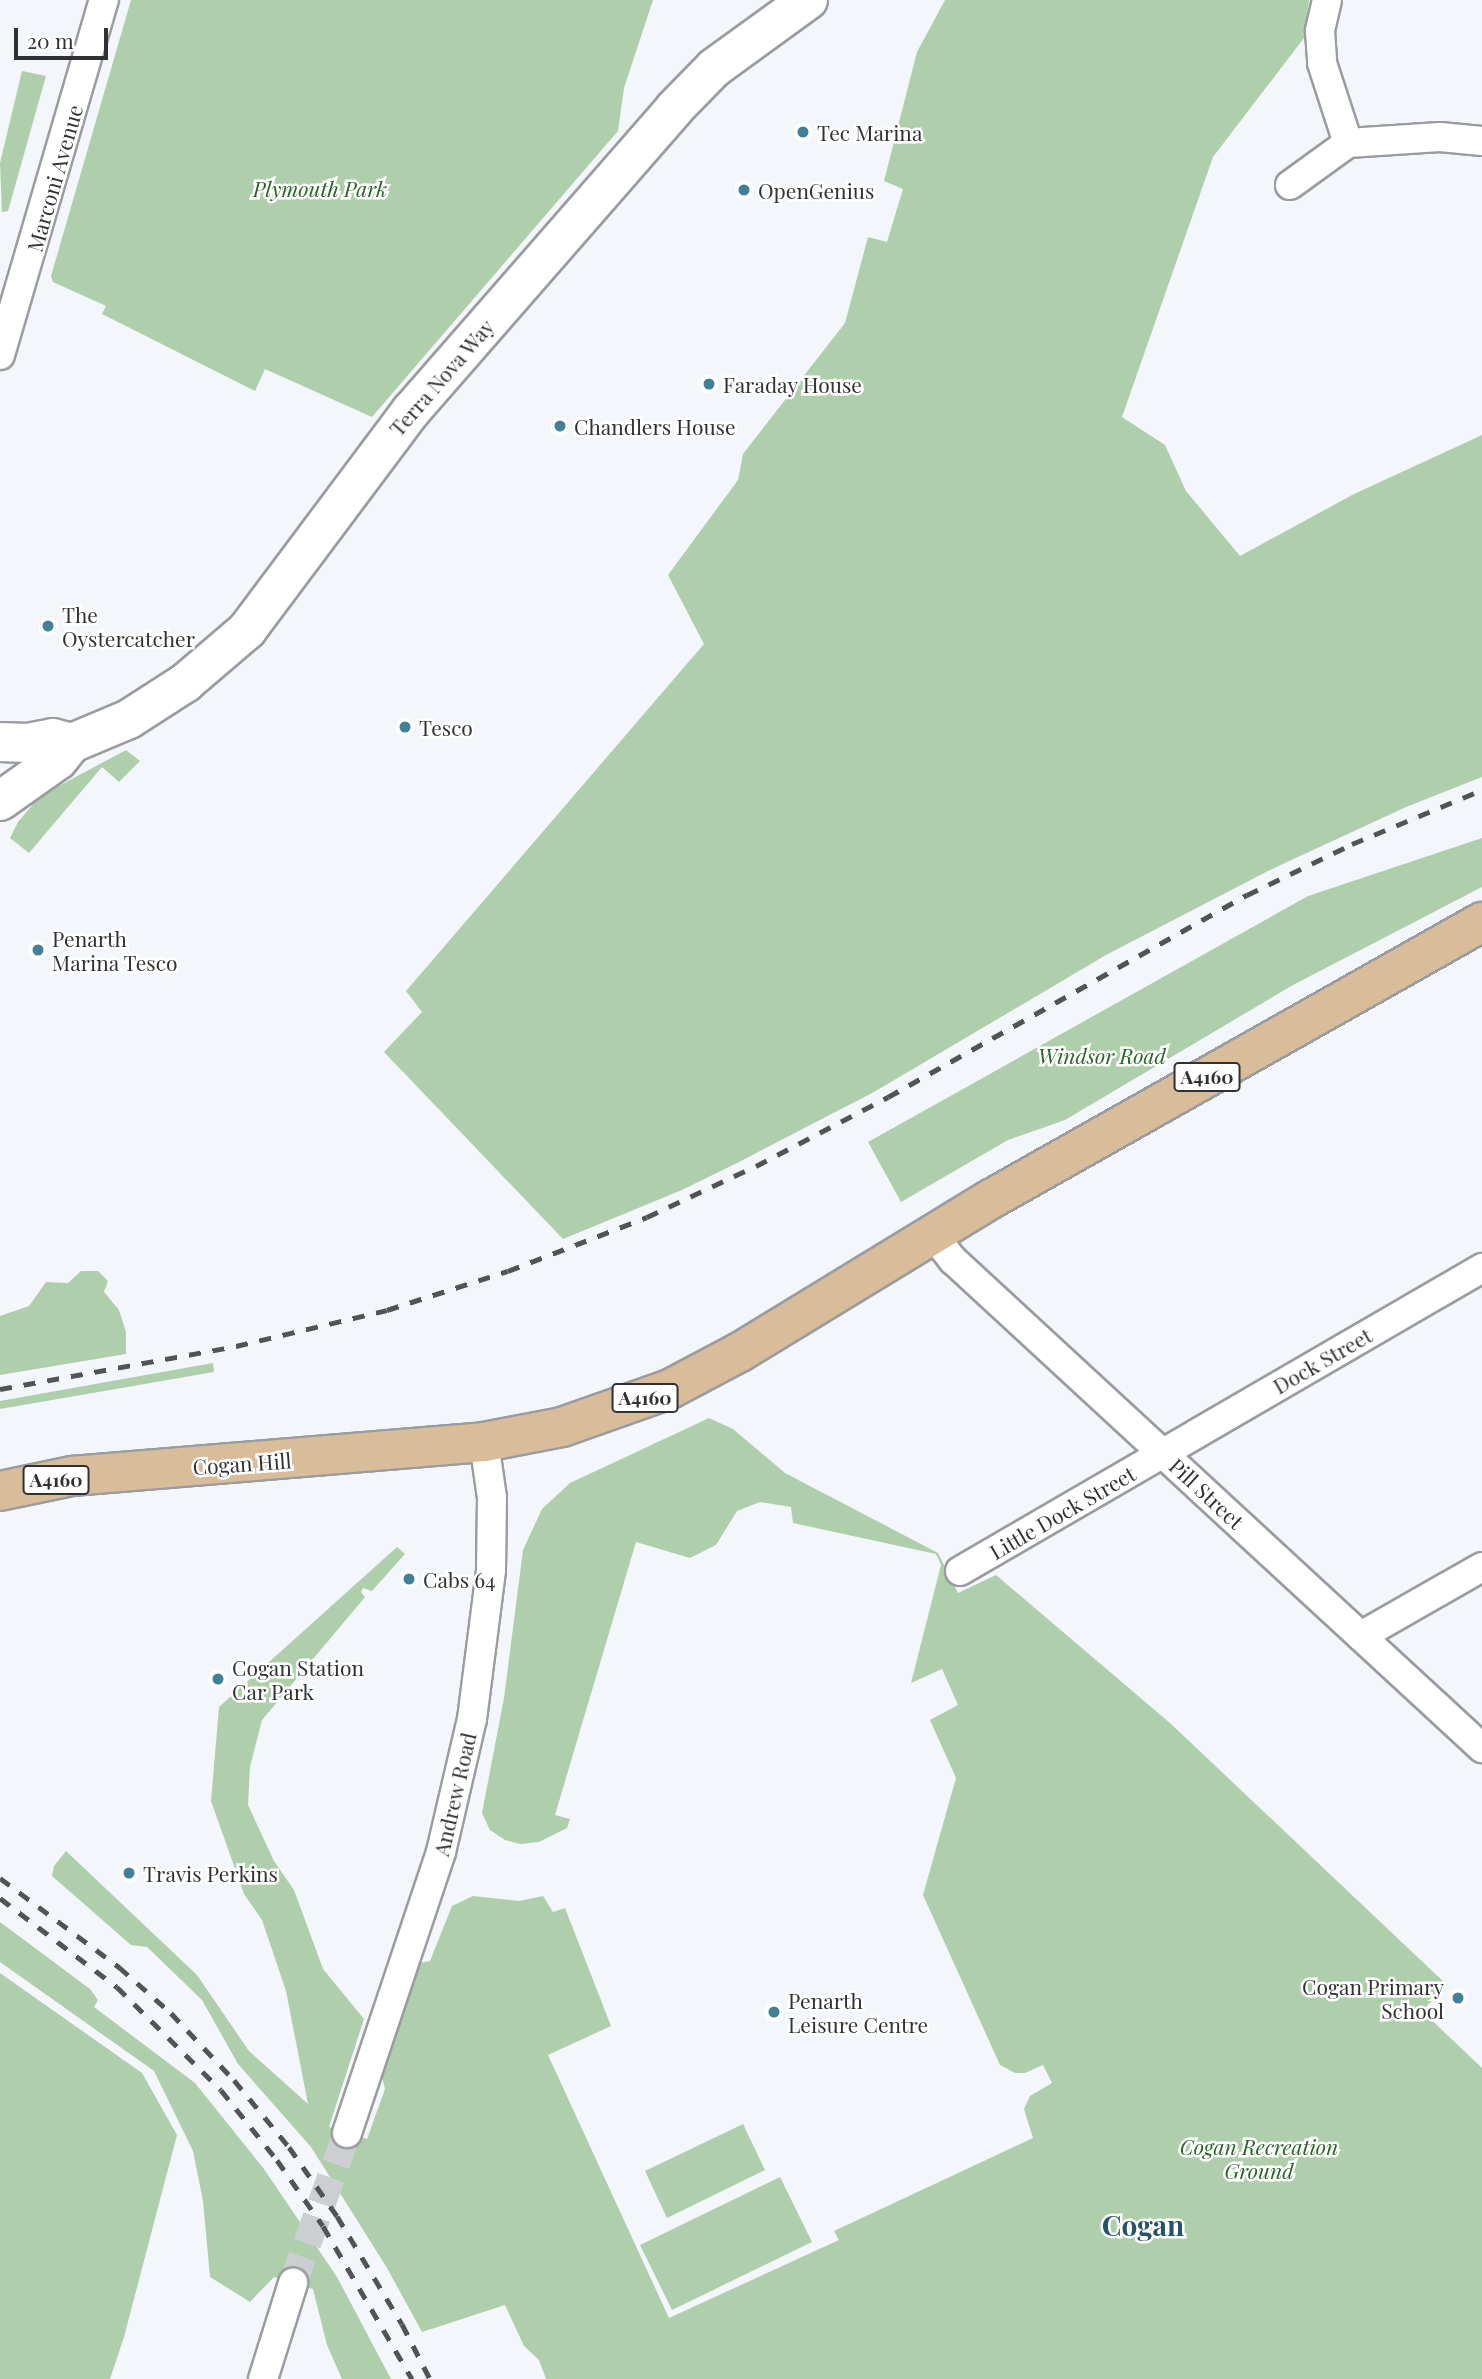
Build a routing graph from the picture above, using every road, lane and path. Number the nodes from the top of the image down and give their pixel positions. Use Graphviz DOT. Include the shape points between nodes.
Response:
graph roads {
  1 [pos="104,0"];
  2 [pos="808,0"];
  3 [pos="1327,0"];
  4 [pos="1482,141"];
  5 [pos="1348,144"];
  6 [pos="1290,185"];
  7 [pos="0,355"];
  8 [pos="0,742"];
  9 [pos="72,743"];
  10 [pos="0,801"];
  11 [pos="1482,922"];
  12 [pos="934,1236"];
  13 [pos="1482,1268"];
  14 [pos="484,1442"];
  15 [pos="1162,1451"];
  16 [pos="0,1491"];
  17 [pos="1482,1567"];
  18 [pos="960,1571"];
  19 [pos="1361,1636"];
  20 [pos="1482,1748"];
  21 [pos="347,2133"];
  22 [pos="293,2283"];
  23 [pos="263,2379"];
  1 -- 7 [label="street, Marconi Avenue"];
  2 -- 9 [label="street, Terra Nova Way" via="732,54 681,101 390,437 247,630 171,693 129,719"];
  3 -- 5 [label="street" via="1320,31 1322,63"];
  4 -- 5 [label="street" via="1440,136"];
  5 -- 6 [label="street"];
  8 -- 9 [label="street, Terra Nova Way" via="53,738"];
  9 -- 10 [label="street, Terra Nova Way" via="58,760"];
  11 -- 12 [label="main road, A4160"];
  12 -- 14 [label="main road, A4160" via="670,1390 562,1427"];
  12 -- 15 [label="street, Pill Street" via="953,1260"];
  13 -- 15 [label="street, Dock Street"];
  14 -- 16 [label="main road, Cogan Hill / A4160" via="72,1476"];
  14 -- 21 [label="street, Andrew Road" via="492,1498 491,1570 472,1719 441,1852"];
  15 -- 18 [label="street, Little Dock Street"];
  15 -- 19 [label="street, Pill Street"];
  17 -- 19 [label="street"];
  19 -- 20 [label="street, Pill Street"];
  22 -- 23 [label="street"];
}
